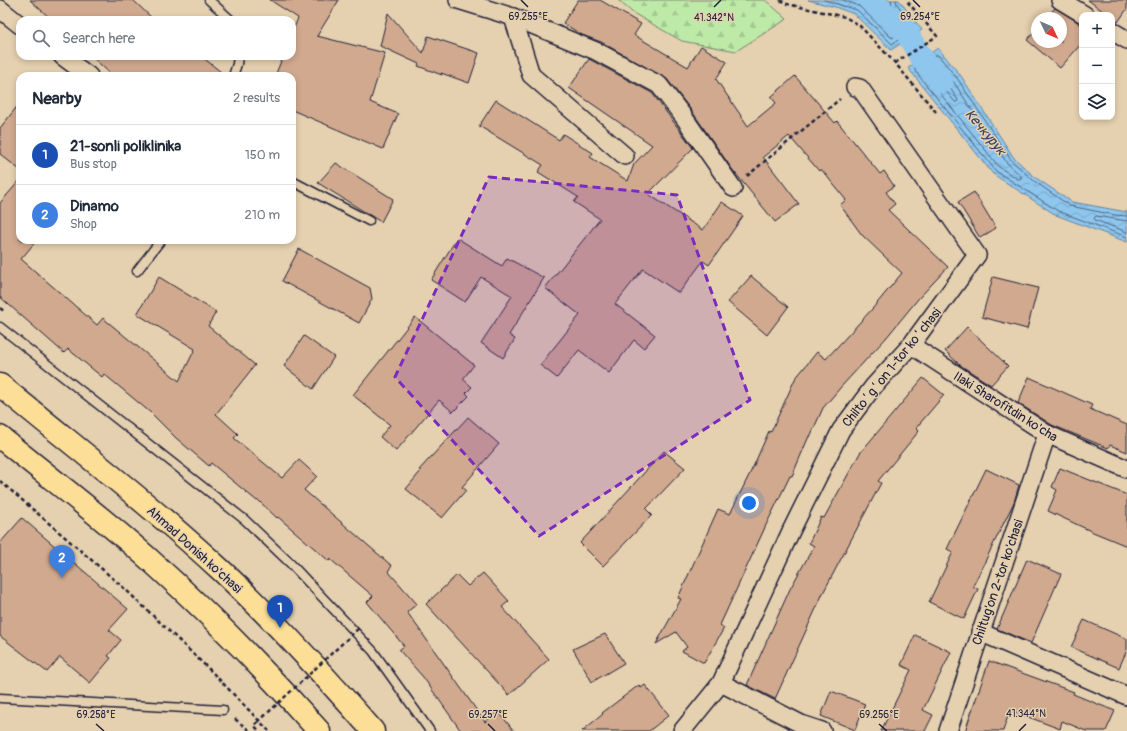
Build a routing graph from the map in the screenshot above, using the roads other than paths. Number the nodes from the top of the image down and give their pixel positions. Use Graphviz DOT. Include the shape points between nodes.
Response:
graph roads {
  1 [pos="209,0"];
  2 [pos="458,0"];
  3 [pos="1060,0"];
  4 [pos="0,9"];
  5 [pos="1081,12"];
  6 [pos="226,16"];
  7 [pos="513,17"];
  8 [pos="16,22"];
  9 [pos="1115,33"];
  10 [pos="1127,40"];
  11 [pos="67,60"];
  12 [pos="238,60"];
  13 [pos="84,72"];
  14 [pos="234,72"];
  15 [pos="855,87"];
  16 [pos="625,156"];
  17 [pos="296,184"];
  18 [pos="733,188"];
  19 [pos="369,221"];
  20 [pos="158,244"];
  21 [pos="137,271"];
  22 [pos="0,327"];
  23 [pos="911,345"];
  24 [pos="0,385"];
  25 [pos="1047,434"];
  26 [pos="0,437"];
  27 [pos="1127,469"];
  28 [pos="980,632"];
  29 [pos="721,683"];
  30 [pos="1127,696"];
  31 [pos="0,698"];
  32 [pos="223,710"];
  33 [pos="319,731"];
  34 [pos="373,731"];
  35 [pos="430,731"];
  36 [pos="682,731"];
  37 [pos="822,731"];
  38 [pos="948,731"];
  1 -- 6 [label="lane"];
  2 -- 7 [label="street"];
  3 -- 5 [label="street"];
  4 -- 8 [label="street"];
  7 -- 16 [label="street" via="531,75"];
  7 -- 18 [label="street" via="596,51 659,86"];
  9 -- 10 [label="street"];
  11 -- 13 [label="street"];
  12 -- 14 [label="lane"];
  15 -- 23 [label="street, Chiltoʻgʻon 1-tor koʻchasi" via="860,88 977,255"];
  17 -- 19 [label="lane"];
  20 -- 21 [label="lane"];
  22 -- 35 [label="lane" via="267,540 373,651"];
  23 -- 25 [label="street, Ilaki Sharofitdin ko'cha"];
  23 -- 29 [label="street, Chiltoʻgʻon 1-tor koʻchasi" via="873,387 841,430"];
  24 -- 34 [label="main road, Ahmad Donish ko'chasi" via="176,530 224,573 280,628"];
  25 -- 27 [label="street, Ilaki Sharofitdin ko'cha"];
  25 -- 28 [label="street, Chiltug'on 2-tor ko'chasi"];
  26 -- 33 [label="main road" via="150,560 242,648"];
  28 -- 30 [label="street"];
  28 -- 38 [label="street, Chiltug'on 2-tor ko'chasi"];
  29 -- 36 [label="street, Chiltoʻgʻon 1-tor koʻchasi"];
  29 -- 37 [label="street" via="801,724"];
  31 -- 32 [label="lane"];
}
